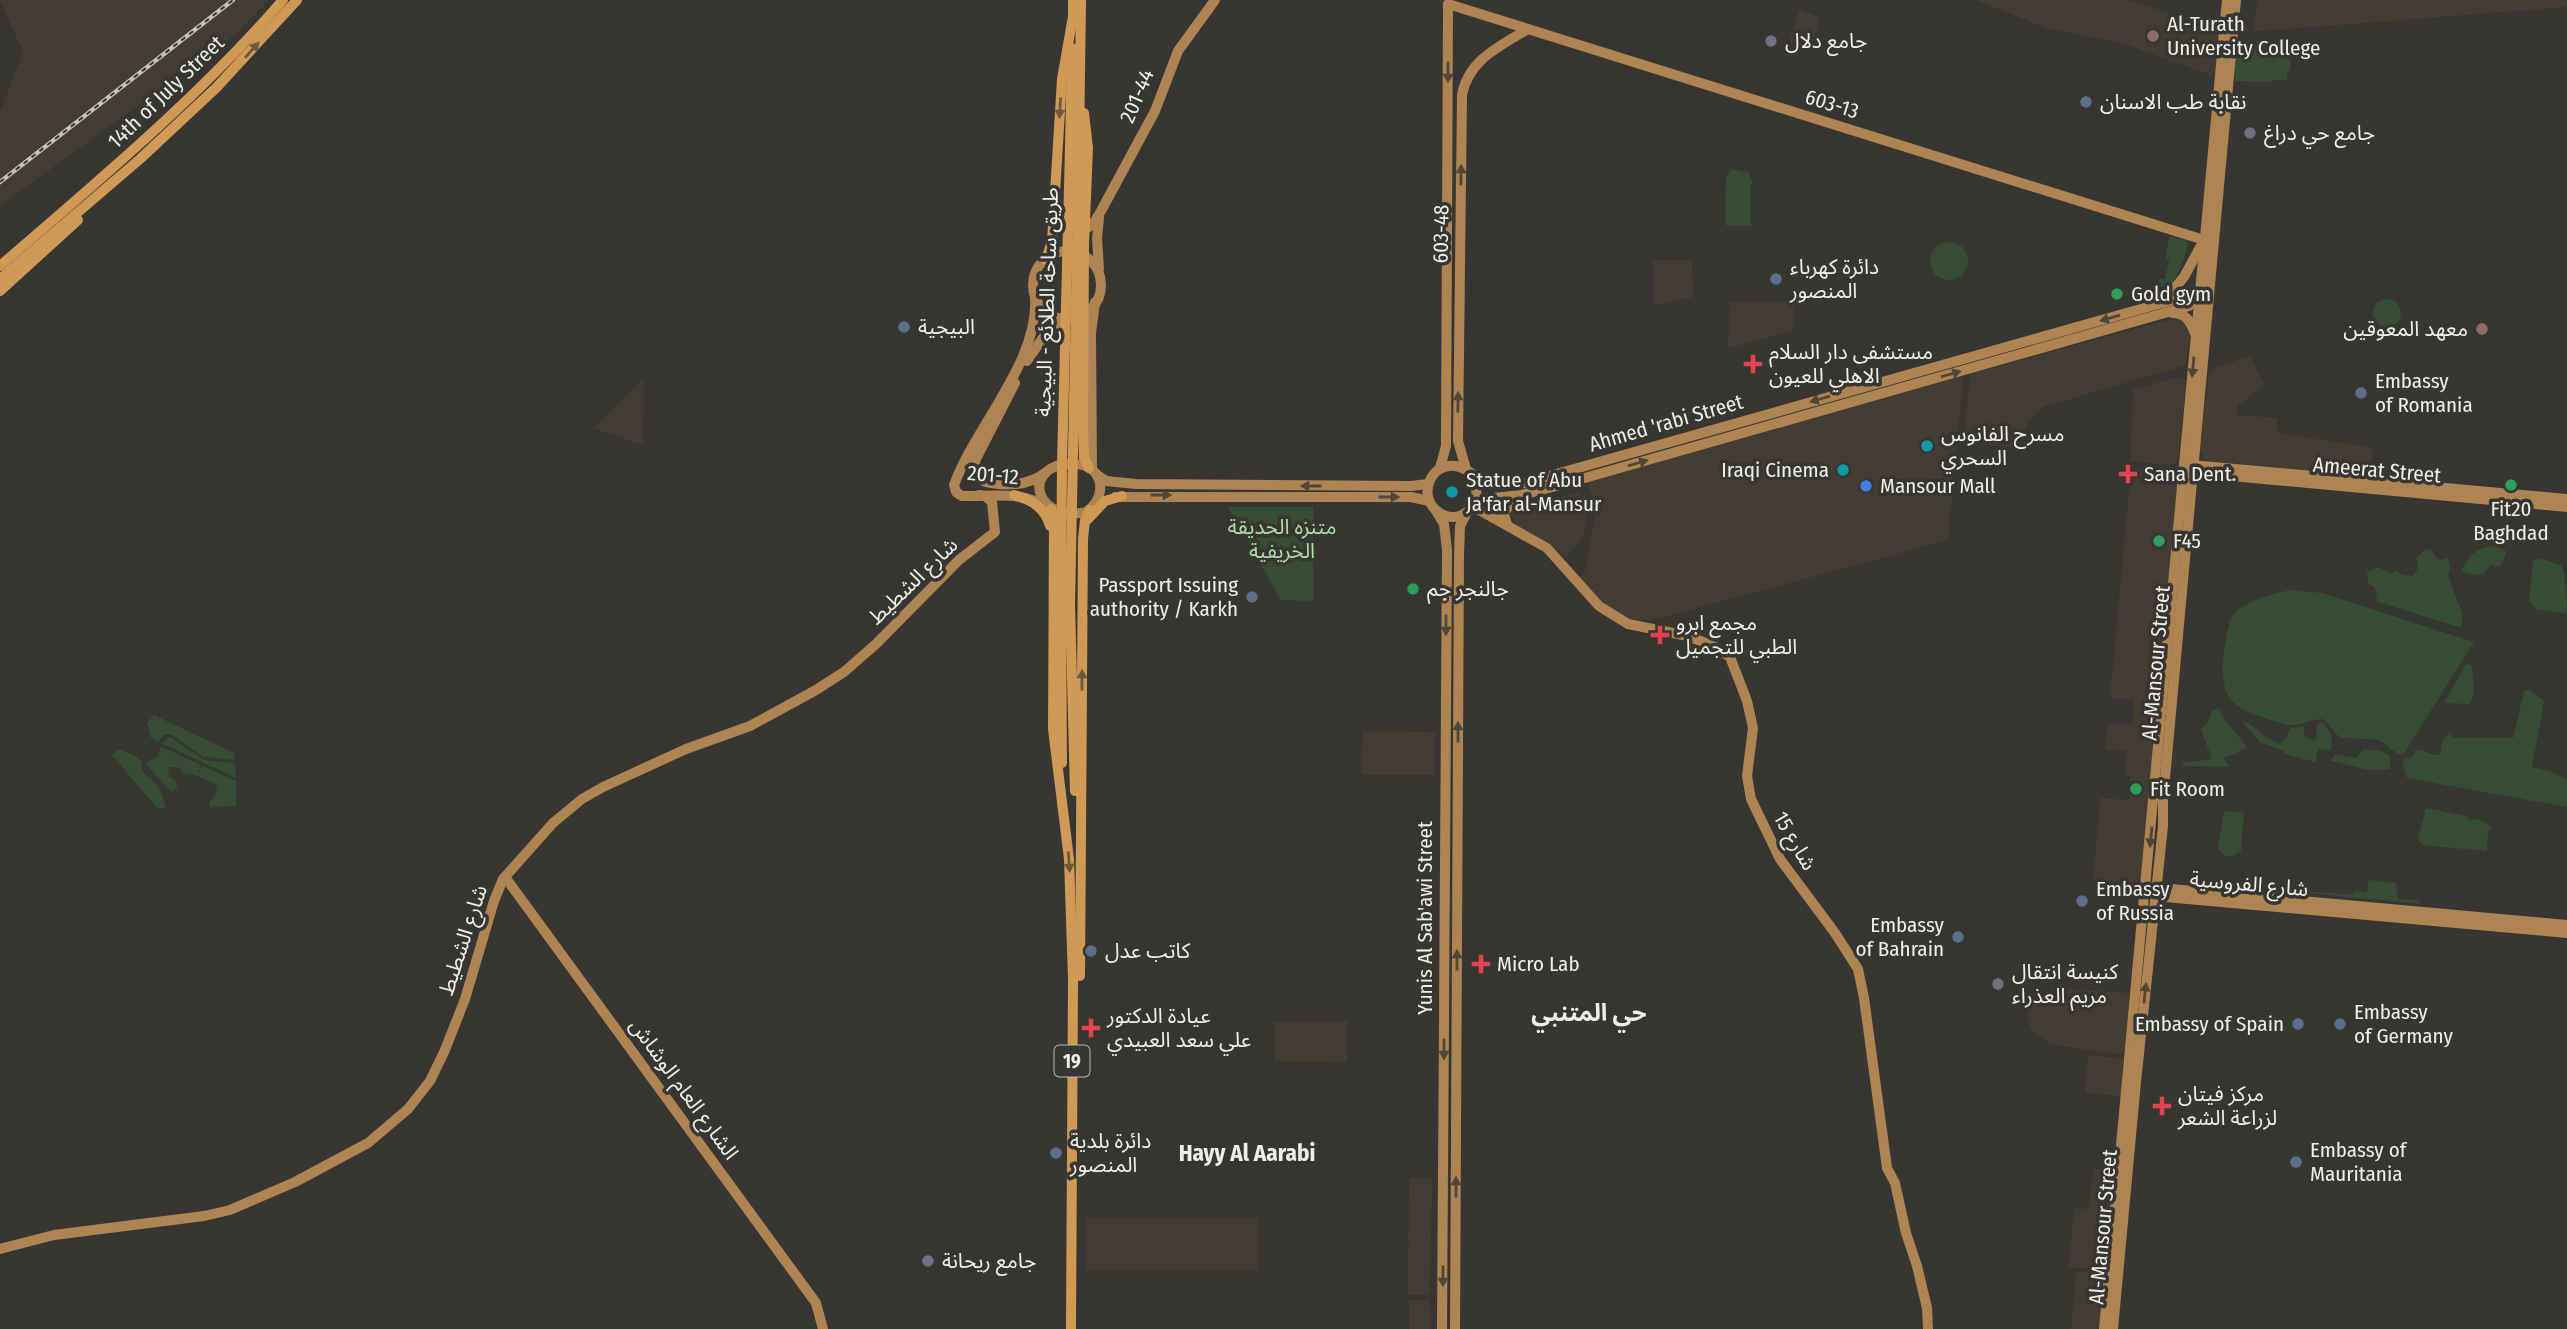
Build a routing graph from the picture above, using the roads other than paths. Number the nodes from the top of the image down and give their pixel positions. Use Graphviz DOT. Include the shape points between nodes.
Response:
graph roads {
  1 [pos="283,0"];
  2 [pos="297,0"];
  3 [pos="1073,0"];
  4 [pos="1081,0"];
  5 [pos="1214,0"];
  6 [pos="2227,0"];
  7 [pos="2236,0"];
  8 [pos="1448,4"];
  9 [pos="1073,16"];
  10 [pos="1528,29"];
  11 [pos="1448,118"];
  12 [pos="1461,118"];
  13 [pos="1079,147"];
  14 [pos="82,201"];
  15 [pos="73,209"];
  16 [pos="1101,211"];
  17 [pos="2204,240"];
  18 [pos="1069,251"];
  19 [pos="0,259"];
  20 [pos="1046,260"];
  21 [pos="0,266"];
  22 [pos="1100,276"];
  23 [pos="0,279"];
  24 [pos="1447,281"];
  25 [pos="1460,281"];
  26 [pos="2210,286"];
  27 [pos="0,291"];
  28 [pos="1035,296"];
  29 [pos="1097,298"];
  30 [pos="2199,299"];
  31 [pos="2163,308"];
  32 [pos="2208,309"];
  33 [pos="1068,319"];
  34 [pos="2196,334"];
  35 [pos="1090,450"];
  36 [pos="1440,468"];
  37 [pos="2190,469"];
  38 [pos="1048,470"];
  39 [pos="1468,470"];
  40 [pos="1093,472"];
  41 [pos="957,478"];
  42 [pos="987,482"];
  43 [pos="1122,483"];
  44 [pos="1428,484"];
  45 [pos="979,495"];
  46 [pos="1011,495"];
  47 [pos="1521,495"];
  48 [pos="1122,496"];
  49 [pos="2567,499"];
  50 [pos="1433,506"];
  51 [pos="1472,506"];
  52 [pos="1093,507"];
  53 [pos="2567,507"];
  54 [pos="1051,509"];
  55 [pos="993,510"];
  56 [pos="1507,524"];
  57 [pos="1083,539"];
  58 [pos="1053,547"];
  59 [pos="1065,605"];
  60 [pos="1062,794"];
  61 [pos="1081,871"];
  62 [pos="505,877"];
  63 [pos="2151,890"];
  64 [pos="2567,925"];
  65 [pos="2536,926"];
  66 [pos="2567,933"];
  67 [pos="1456,1119"];
  68 [pos="1444,1120"];
  69 [pos="0,1249"];
  70 [pos="823,1329"];
  71 [pos="1071,1329"];
  72 [pos="1079,1329"];
  73 [pos="1442,1329"];
  74 [pos="1455,1329"];
  75 [pos="1928,1329"];
  76 [pos="2105,1329"];
  77 [pos="2113,1329"];
  1 -- 14 [label="main road, 14th of July Street" via="208,82"];
  14 -- 2 [label="main road, 14th of July Street, one-way" via="145,154 216,88"];
  3 -- 9 [label="main road, طريق ساحة الطلائع - البيجية"];
  4 -- 13 [label="main road, طريق ساحة الطلائع - البيجية"];
  5 -- 16 [label="main road, 201-44" via="1178,51 1155,111"];
  6 -- 17 [label="main road, Al-Mansour Street"];
  7 -- 26 [label="main road, Al-Mansour Street"];
  8 -- 10 [label="main road, 603-13"];
  8 -- 11 [label="main road, 603-48, one-way"];
  9 -- 13 [label="main road, طريق ساحة الطلائع - البيجية"];
  9 -- 20 [label="main road, one-way" via="1062,79 1053,232"];
  10 -- 12 [label="main road, 603-48" via="1473,67 1463,89"];
  10 -- 17 [label="main road, 603-13"];
  11 -- 12 [label="main road"];
  11 -- 24 [label="main road, 603-48"];
  25 -- 12 [label="main road, 603-48, one-way"];
  13 -- 40 [label="main road, bridge" via="1084,458"];
  13 -- 59 [label="main road, طريق ساحة الطلائع - البيجية, bridge"];
  14 -- 15 [label="main road, 14th of July Street"];
  14 -- 19 [label="main road" via="62,206"];
  14 -- 27 [label="main road, 14th of July Street" via="75,223"];
  15 -- 21 [label="main road"];
  15 -- 23 [label="main road"];
  16 -- 18 [label="main road, 201-44"];
  16 -- 22 [label="main road, 201-44" via="1097,231"];
  17 -- 30 [label="main road, Al-Mansour Street"];
  17 -- 31 [label="main road"];
  18 -- 20 [label="main road"];
  18 -- 22 [label="main road" via="1090,258"];
  20 -- 28 [label="main road" via="1037,275"];
  22 -- 29 [label="main road"];
  24 -- 25 [label="main road"];
  24 -- 36 [label="main road, 603-48" via="1446,446"];
  39 -- 25 [label="main road, 603-48, one-way" via="1458,441"];
  26 -- 30 [label="main road"];
  26 -- 32 [label="main road, Al-Mansour Street"];
  28 -- 33 [label="main road" via="1048,313"];
  28 -- 41 [label="main road" via="1031,341"];
  29 -- 33 [label="main road" via="1083,314"];
  29 -- 35 [label="main road" via="1091,333"];
  30 -- 31 [label="main road, Ahmed 'rabi Street" via="2188,296"];
  30 -- 32 [label="main road"];
  30 -- 34 [label="main road, Al-Mansour Street"];
  31 -- 34 [label="main road" via="2183,315"];
  31 -- 39 [label="main road, Ahmed 'rabi Street, one-way" via="1525,483 1489,485"];
  47 -- 31 [label="main road, Ahmed 'rabi Street, one-way"];
  32 -- 37 [label="main road, Al-Mansour Street"];
  33 -- 42 [label="main road" via="1054,325 1035,347 979,452 975,471"];
  34 -- 37 [label="main road, Al-Mansour Street, one-way"];
  35 -- 40 [label="main road"];
  35 -- 43 [label="main road" via="1103,474"];
  36 -- 39 [label="main road" via="1452,465"];
  36 -- 44 [label="main road"];
  37 -- 49 [label="main road, Ameerat Street"];
  37 -- 53 [label="main road, Ameerat Street"];
  37 -- 63 [label="main road, Al-Mansour Street" via="2163,826"];
  38 -- 40 [label="main road" via="1064,464"];
  38 -- 42 [label="main road, 201-12" via="1027,482"];
  38 -- 54 [label="main road" via="1040,491"];
  39 -- 51 [label="main road" via="1477,485"];
  40 -- 43 [label="main road" via="1106,481"];
  40 -- 52 [label="main road" via="1101,492"];
  41 -- 42 [label="main road, 201-12" via="966,474"];
  41 -- 45 [label="main road, 201-12" via="954,488 958,494"];
  44 -- 43 [label="main road, one-way"];
  44 -- 50 [label="main road"];
  45 -- 46 [label="main road, 201-12"];
  45 -- 55 [label="main road" via="988,498"];
  46 -- 54 [label="main road, 201-12"];
  46 -- 55 [label="main road" via="996,499"];
  46 -- 58 [label="main road" via="1030,500 1045,513"];
  47 -- 51 [label="main road, Ahmed 'rabi Street"];
  47 -- 56 [label="main road" via="1503,512"];
  48 -- 50 [label="main road, one-way" via="1411,497"];
  48 -- 52 [label="main road" via="1105,498"];
  48 -- 57 [label="main road" via="1094,511"];
  50 -- 51 [label="main road" via="1452,516"];
  50 -- 68 [label="main road, Yunis Al Sab'awi Street, one-way" via="1444,524 1447,550"];
  51 -- 56 [label="main road, شارع 15"];
  67 -- 51 [label="main road, Yunis Al Sab'awi Street, one-way" via="1460,526"];
  52 -- 54 [label="main road" via="1083,513"];
  52 -- 57 [label="main road" via="1085,520"];
  54 -- 58 [label="main road"];
  55 -- 62 [label="main road, شارع الشطيط" via="995,532 844,672 750,726 686,749 592,793 553,823"];
  56 -- 75 [label="main road, شارع 15" via="1547,548 1599,606 1628,624 1688,636 1730,657 1753,728 1747,776 1755,808 1788,872 1858,969 1887,1168 1917,1266"];
  61 -- 57 [label="main road, one-way"];
  58 -- 60 [label="main road" via="1053,729"];
  59 -- 60 [label="main road"];
  59 -- 61 [label="main road"];
  60 -- 71 [label="main road, 19, one-way" via="1073,979"];
  61 -- 72 [label="main road, 19"];
  62 -- 69 [label="main road, شارع الشطيط" via="440,1061 417,1099 378,1135 329,1166 230,1210 54,1234"];
  62 -- 70 [label="main road, الشارع العام الوشاش" via="816,1303"];
  63 -- 65 [label="main road, شارع الفروسية"];
  63 -- 76 [label="main road, Al-Mansour Street"];
  77 -- 63 [label="main road, Al-Mansour Street, one-way"];
  64 -- 65 [label="main road, شارع الفروسية"];
  65 -- 66 [label="main road, شارع الفروسية"];
  67 -- 68 [label="main road"];
  74 -- 67 [label="main road, Yunis Al Sab'awi Street, one-way"];
  68 -- 73 [label="main road, Yunis Al Sab'awi Street, one-way"];
}
